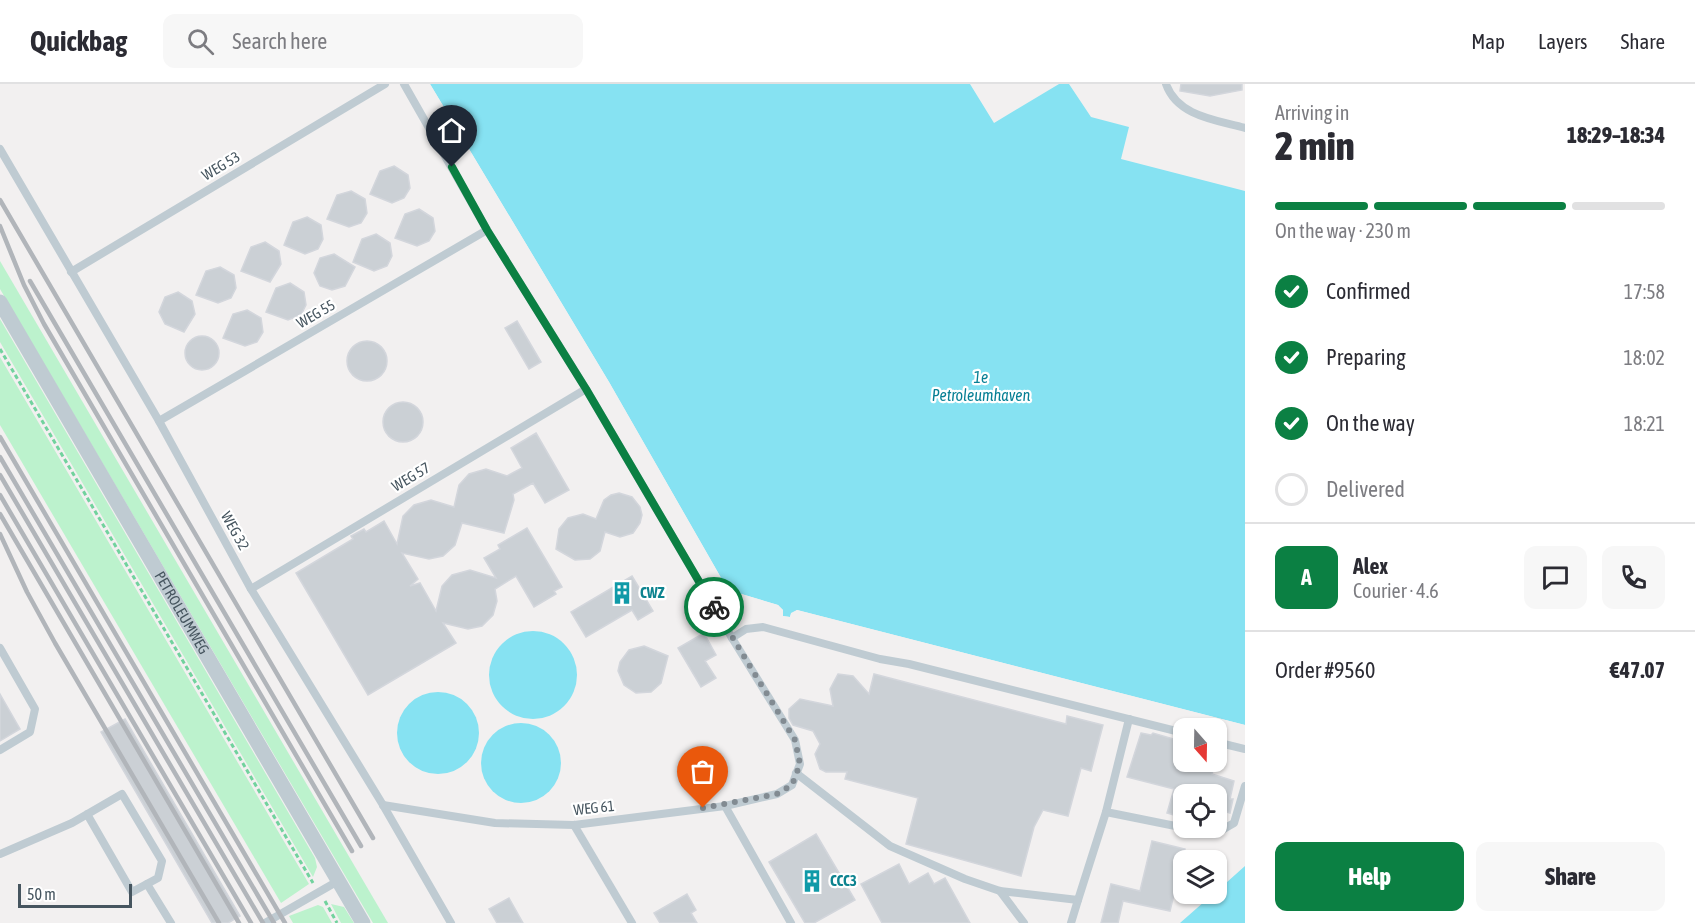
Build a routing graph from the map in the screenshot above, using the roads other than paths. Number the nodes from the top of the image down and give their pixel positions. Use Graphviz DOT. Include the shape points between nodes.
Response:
graph roads {
  1 [pos="385,84"];
  2 [pos="404,84"];
  3 [pos="1166,84"];
  4 [pos="1245,128"];
  5 [pos="0,149"];
  6 [pos="487,230"];
  7 [pos="71,272"];
  8 [pos="0,302"];
  9 [pos="586,389"];
  10 [pos="159,421"];
  11 [pos="251,589"];
  12 [pos="732,638"];
  13 [pos="0,648"];
  14 [pos="1129,719"];
  15 [pos="1173,730"];
  16 [pos="1227,744"];
  17 [pos="1245,749"];
  18 [pos="0,750"];
  19 [pos="796,773"];
  20 [pos="1245,786"];
  21 [pos="383,805"];
  22 [pos="725,806"];
  23 [pos="1106,812"];
  24 [pos="87,814"];
  25 [pos="574,825"];
  26 [pos="0,854"];
  27 [pos="338,881"];
  28 [pos="147,884"];
  29 [pos="1000,891"];
  30 [pos="1078,900"];
  31 [pos="171,923"];
  32 [pos="265,923"];
  33 [pos="363,923"];
  34 [pos="451,923"];
  35 [pos="632,923"];
  36 [pos="791,923"];
  37 [pos="1024,923"];
  38 [pos="1071,923"];
  1 -- 7 [label="lane, WEG 53"];
  2 -- 6 [label="lane"];
  3 -- 4 [label="lane" via="1170,95 1186,110"];
  5 -- 7 [label="lane, WEG 32"];
  6 -- 9 [label="lane"];
  6 -- 10 [label="lane, WEG 55"];
  7 -- 10 [label="lane, WEG 32"];
  8 -- 27 [label="street, PETROLEUMWEG"];
  9 -- 11 [label="lane, WEG 57"];
  9 -- 12 [label="lane"];
  10 -- 11 [label="lane, WEG 32"];
  11 -- 21 [label="lane, WEG 32"];
  12 -- 14 [label="lane" via="746,629 763,627 880,660"];
  12 -- 19 [label="lane" via="795,740 800,764"];
  13 -- 18 [label="lane" via="35,709 30,732"];
  14 -- 15 [label="lane"];
  14 -- 23 [label="lane"];
  16 -- 17 [label="lane"];
  19 -- 22 [label="lane, WEG 61" via="792,785 777,794"];
  19 -- 29 [label="lane" via="890,846"];
  20 -- 23 [label="lane" via="1234,823 1215,834"];
  21 -- 25 [label="lane, WEG 61" via="495,823"];
  21 -- 34 [label="lane, WEG 32"];
  22 -- 25 [label="lane, WEG 61"];
  22 -- 36 [label="lane"];
  23 -- 30 [label="lane"];
  24 -- 26 [label="lane"];
  24 -- 28 [label="lane" via="132,892"];
  24 -- 28 [label="lane" via="122,794 162,861 158,878"];
  25 -- 35 [label="lane"];
  27 -- 32 [label="lane"];
  27 -- 33 [label="street, PETROLEUMWEG"];
  28 -- 31 [label="lane"];
  29 -- 30 [label="lane"];
  29 -- 37 [label="lane"];
  30 -- 38 [label="lane"];
}
